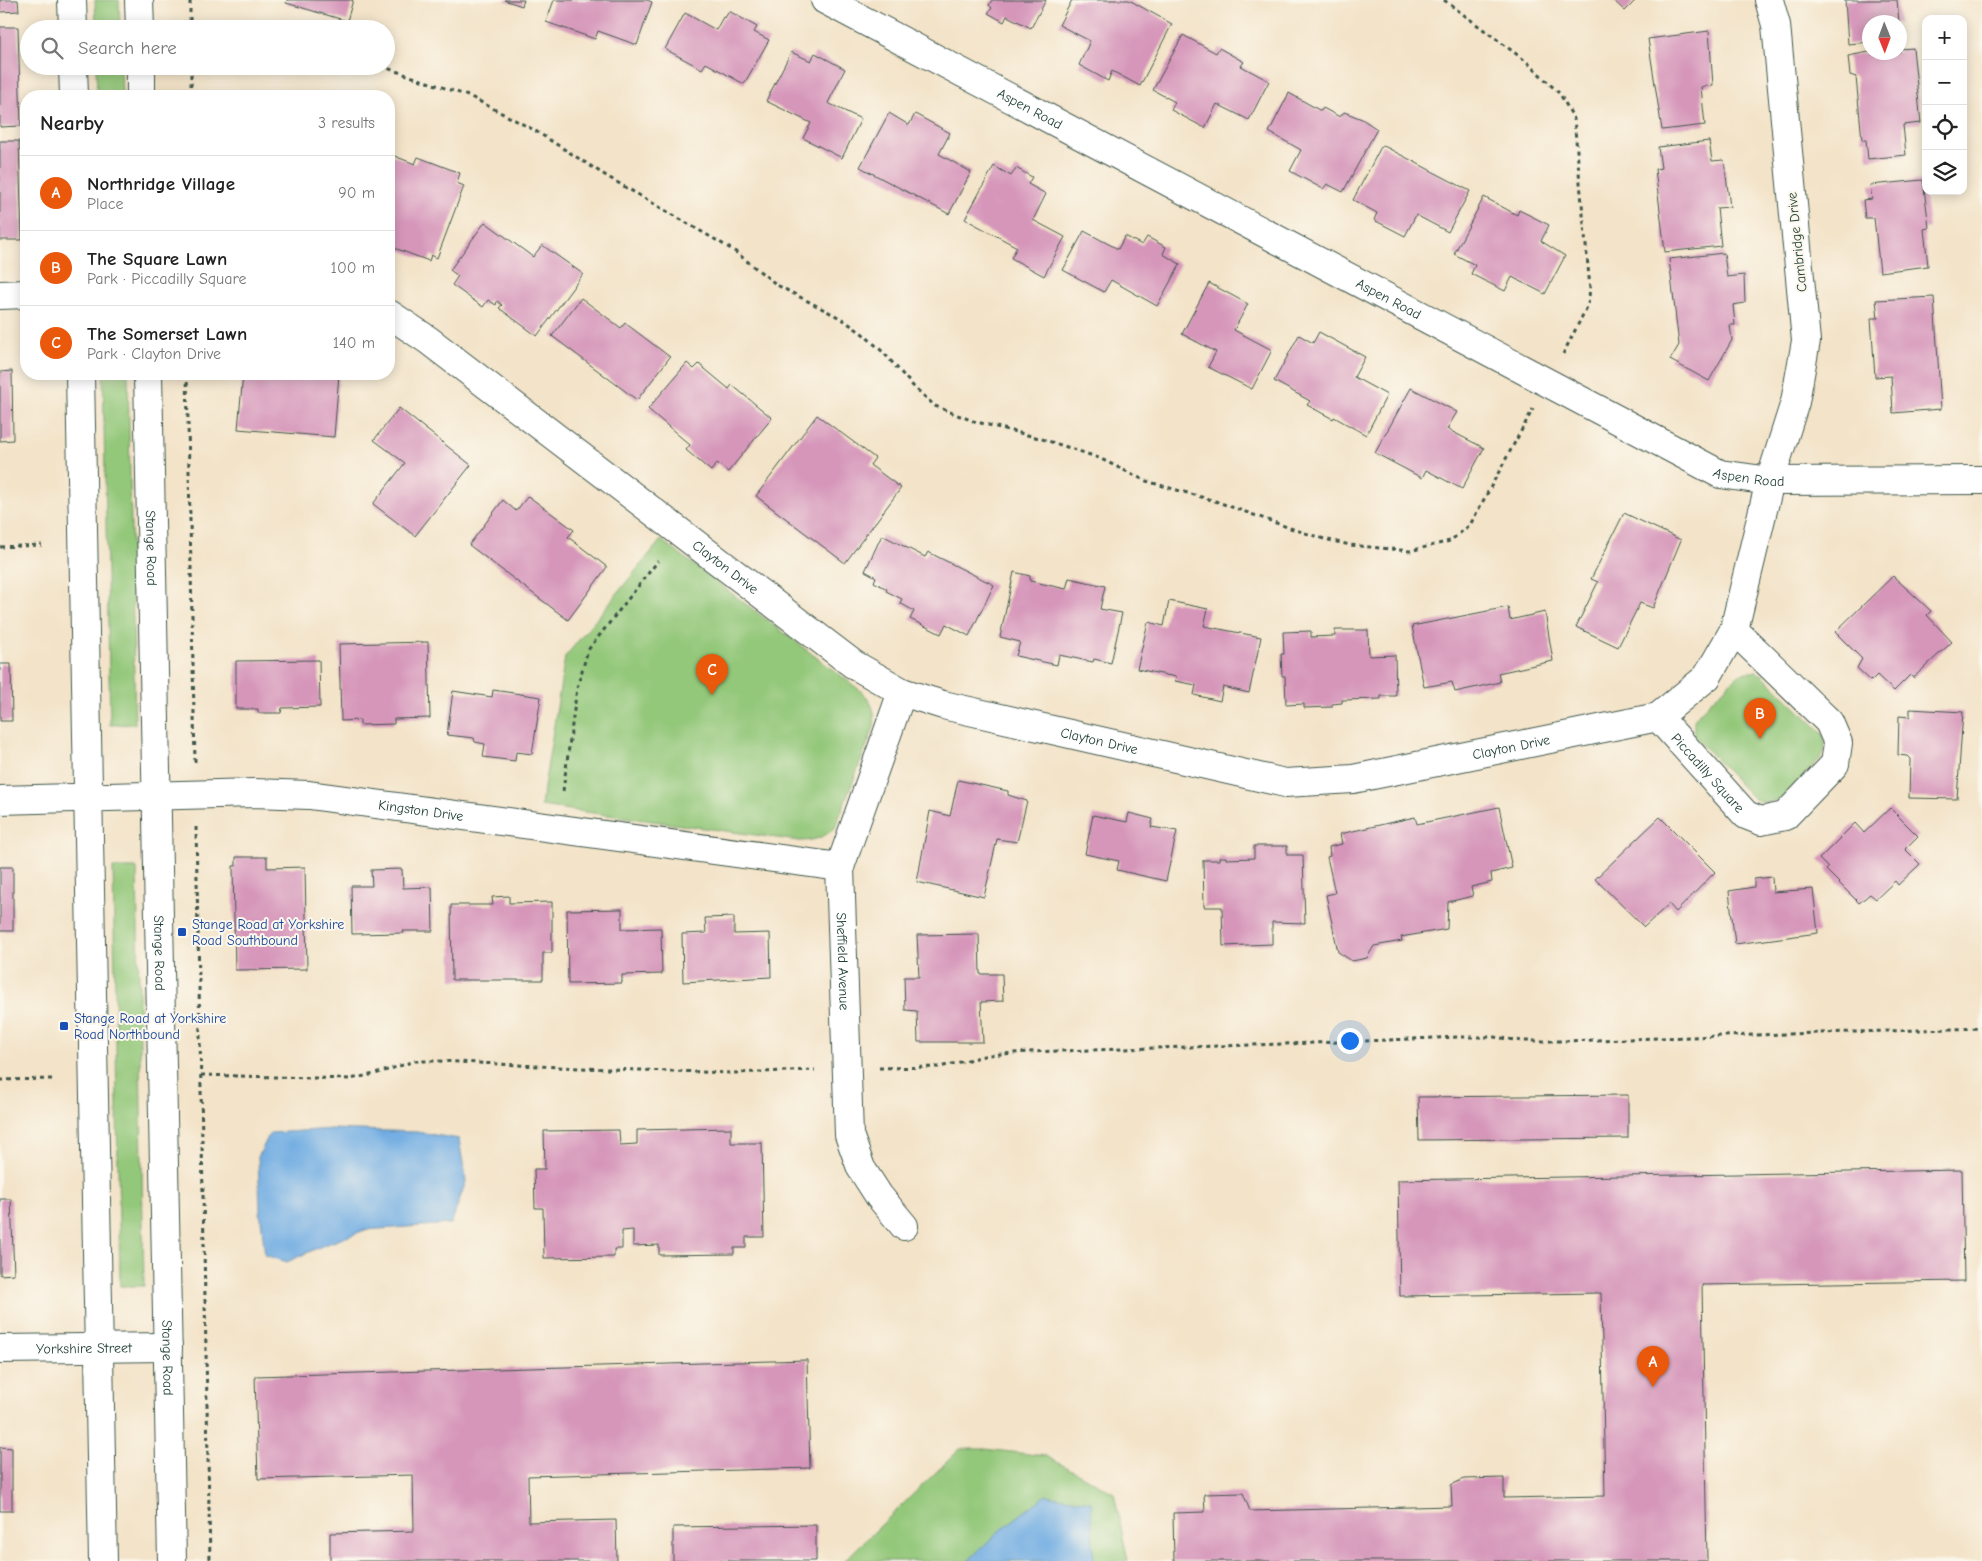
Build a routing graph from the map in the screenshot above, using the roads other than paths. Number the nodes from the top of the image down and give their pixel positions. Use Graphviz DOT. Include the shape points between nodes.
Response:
graph roads {
  1 [pos="72,0"];
  2 [pos="139,0"];
  3 [pos="825,0"];
  4 [pos="1769,0"];
  5 [pos="73,20"];
  6 [pos="140,20"];
  7 [pos="73,75"];
  8 [pos="141,75"];
  9 [pos="74,90"];
  10 [pos="142,90"];
  11 [pos="20,294"];
  12 [pos="0,295"];
  13 [pos="395,318"];
  14 [pos="80,380"];
  15 [pos="148,380"];
  16 [pos="1982,480"];
  17 [pos="1770,481"];
  18 [pos="1734,630"];
  19 [pos="902,692"];
  20 [pos="1658,717"];
  21 [pos="157,796"];
  22 [pos="88,797"];
  23 [pos="0,800"];
  24 [pos="840,867"];
  25 [pos="904,1226"];
  26 [pos="99,1347"];
  27 [pos="168,1347"];
  28 [pos="0,1349"];
  29 [pos="103,1561"];
  30 [pos="172,1561"];
  1 -- 5 [label="street"];
  2 -- 6 [label="street"];
  3 -- 17 [label="street, Aspen Road" via="1720,474"];
  4 -- 17 [label="street, Cambridge Drive" via="1776,25 1806,341 1795,402"];
  7 -- 9 [label="street"];
  8 -- 10 [label="street"];
  11 -- 12 [label="street"];
  13 -- 19 [label="street, Clayton Drive" via="853,664"];
  14 -- 22 [label="street"];
  15 -- 21 [label="street, Stange Road"];
  16 -- 17 [label="street, Aspen Road"];
  17 -- 18 [label="street, Clayton Drive"];
  18 -- 20 [label="street, Clayton Drive" via="1707,677"];
  18 -- 20 [label="street, Piccadilly Square" via="1829,722 1838,743 1835,764 1785,816 1761,821 1746,815"];
  19 -- 20 [label="street, Clayton Drive" via="961,711 1285,783 1353,779"];
  19 -- 24 [label="street, Sheffield Avenue"];
  21 -- 22 [label="street, Kingston Drive"];
  21 -- 24 [label="street, Kingston Drive" via="309,795"];
  21 -- 27 [label="street, Stange Road"];
  22 -- 23 [label="street, Kingston Drive"];
  22 -- 26 [label="street"];
  24 -- 25 [label="street, Sheffield Avenue" via="849,1135 861,1168"];
  26 -- 27 [label="street, Yorkshire Street"];
  26 -- 28 [label="street, Yorkshire Street"];
  26 -- 29 [label="street"];
  27 -- 30 [label="street, Stange Road"];
}
